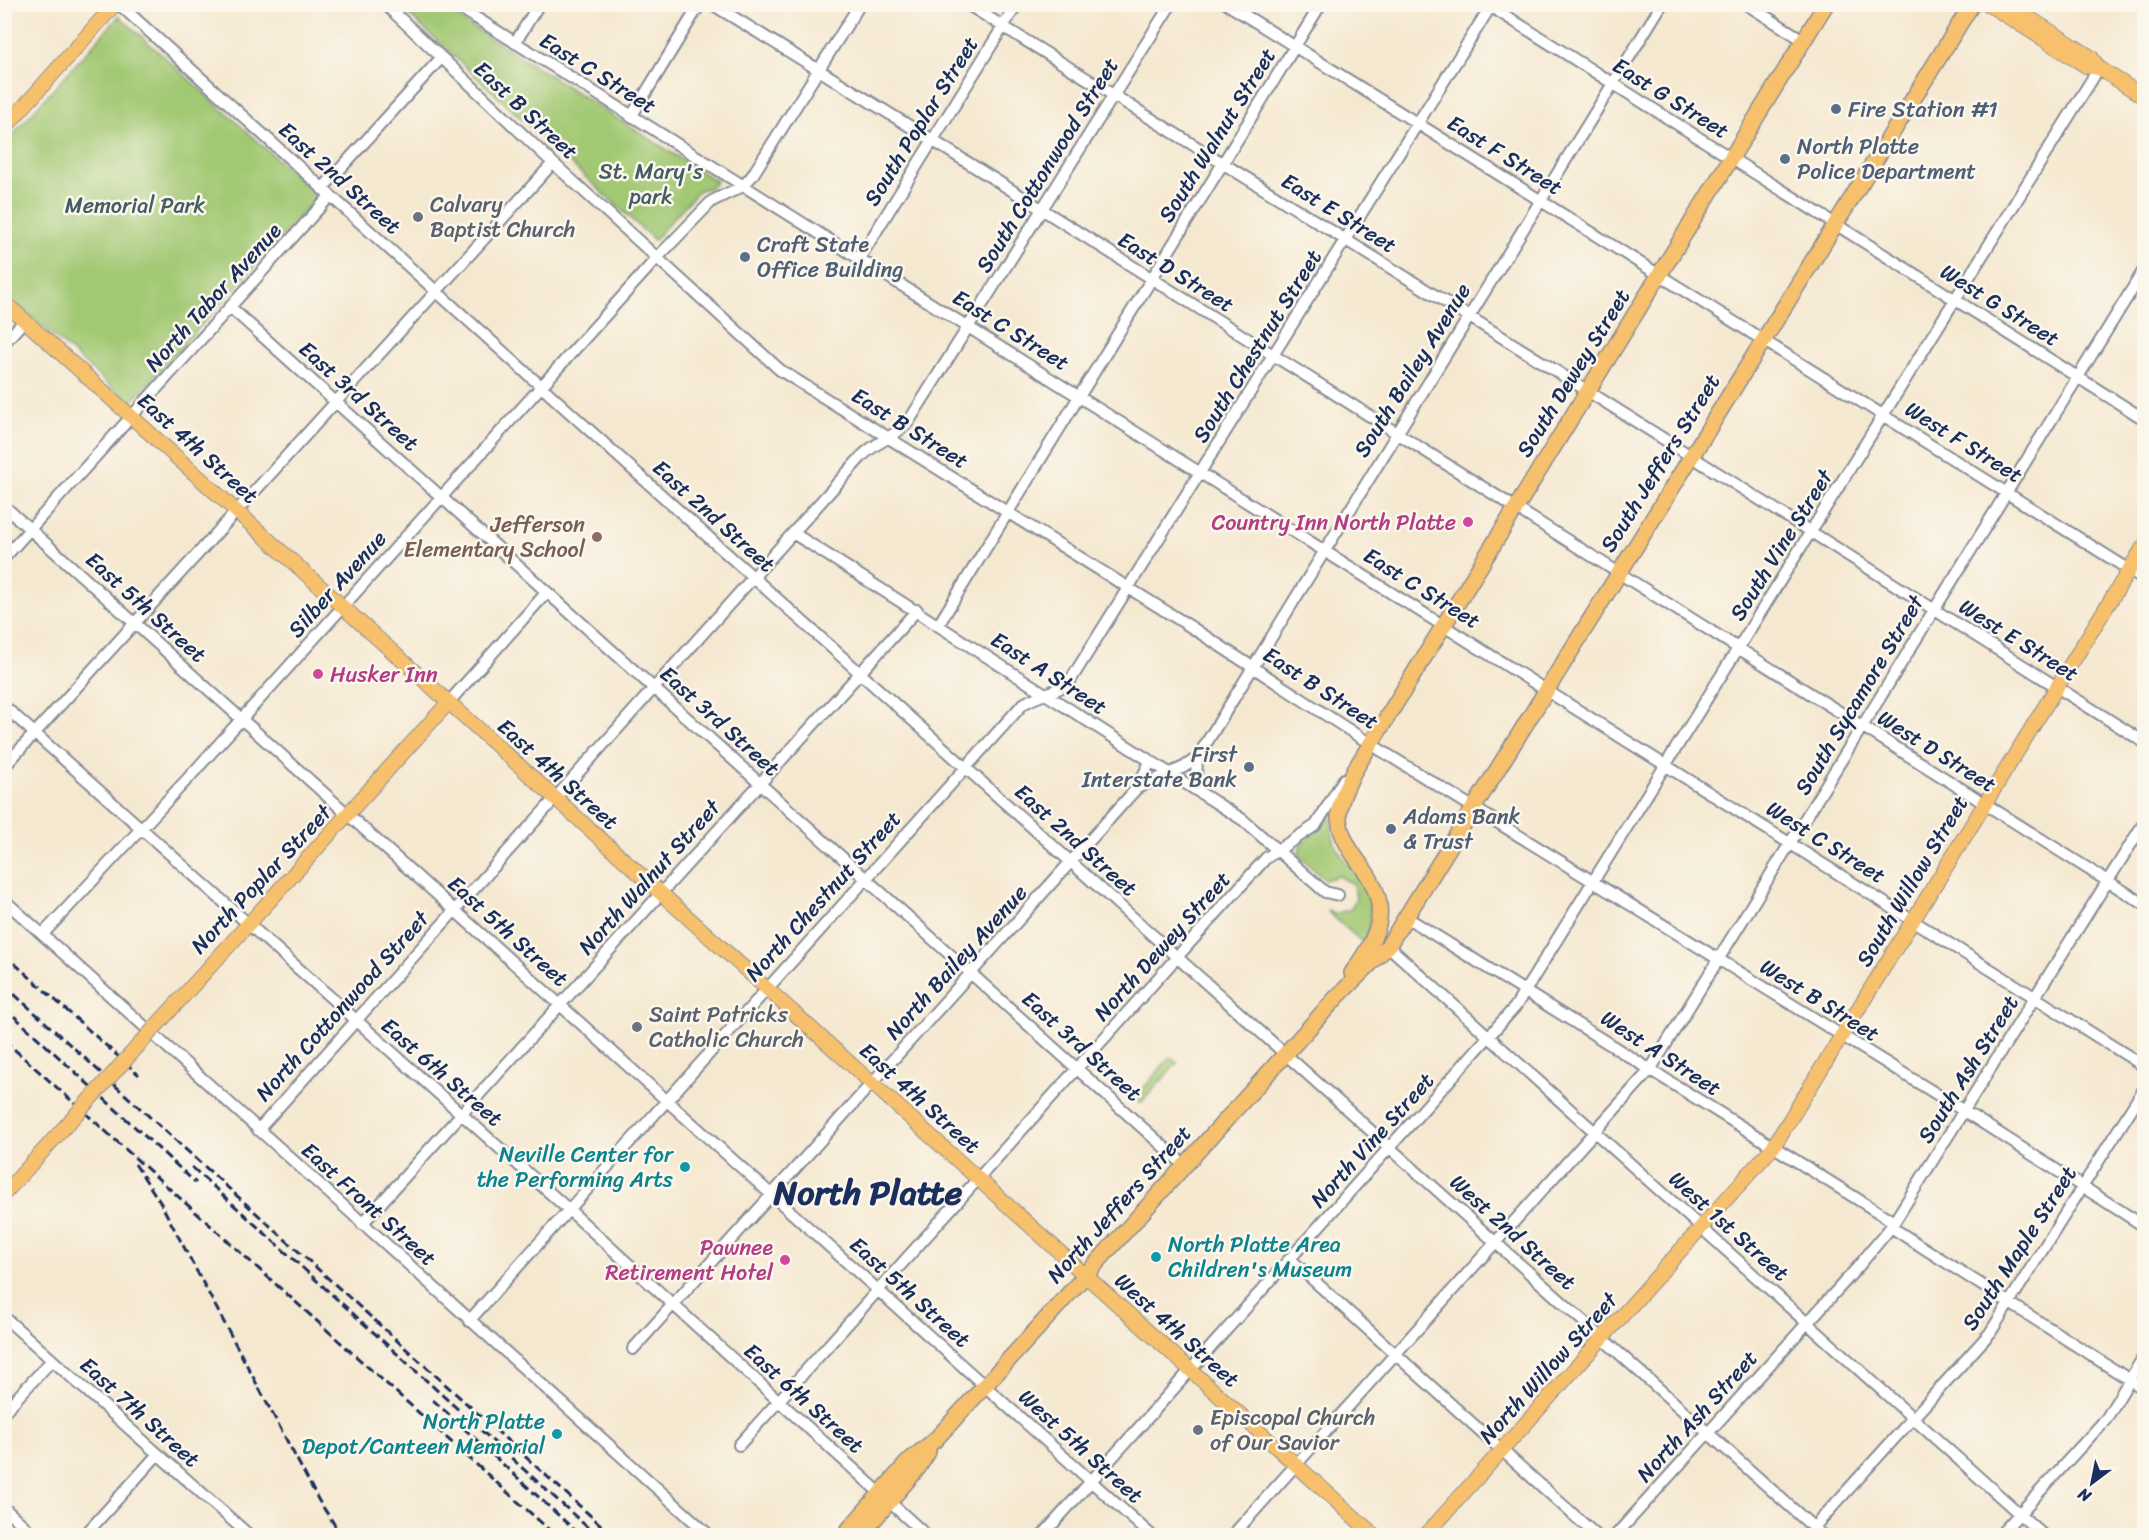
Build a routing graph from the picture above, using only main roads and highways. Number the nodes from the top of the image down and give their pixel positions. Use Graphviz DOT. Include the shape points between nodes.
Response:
graph roads {
  1 [pos="117,4"];
  2 [pos="1826,4"];
  3 [pos="1972,4"];
  4 [pos="1988,4"];
  5 [pos="2007,4"];
  6 [pos="2099,68"];
  7 [pos="2145,97"];
  8 [pos="10,112"];
  9 [pos="4,129"];
  10 [pos="4,302"];
  11 [pos="2145,546"];
  12 [pos="448,703"];
  13 [pos="1341,800"];
  14 [pos="1388,946"];
  15 [pos="1336,998"];
  16 [pos="4,1194"];
  17 [pos="1702,1228"];
  18 [pos="1085,1275"];
  19 [pos="869,1516"];
  20 [pos="843,1536"];
  21 [pos="860,1536"];
  22 [pos="1375,1536"];
  23 [pos="1425,1536"];
  1 -- 8 [label="main road"];
  2 -- 13 [label="highway, South Dewey Street" via="1369,743"];
  3 -- 14 [label="highway, South Jeffers Street"];
  4 -- 6 [label="main road" via="2086,66"];
  5 -- 6 [label="main road" via="2091,57"];
  6 -- 7 [label="main road"];
  8 -- 9 [label="main road"];
  10 -- 12 [label="main road, East 4th Street"];
  11 -- 17 [label="main road, South Willow Street" via="1773,1147"];
  12 -- 16 [label="main road, North Poplar Street, bridge"];
  12 -- 18 [label="main road, East 4th Street"];
  13 -- 15 [label="highway, North Jeffers Street" via="1339,819 1343,836 1373,884 1380,908 1374,940"];
  14 -- 15 [label="highway, North Jeffers Street"];
  15 -- 18 [label="highway, North Jeffers Street"];
  17 -- 23 [label="main road, North Willow Street"];
  18 -- 19 [label="highway, North Jeffers Street" via="935,1440 909,1461"];
  18 -- 22 [label="main road, West 4th Street"];
  19 -- 20 [label="highway, North Jeffers Street"];
  19 -- 21 [label="highway, North Jeffers Street"];
}
